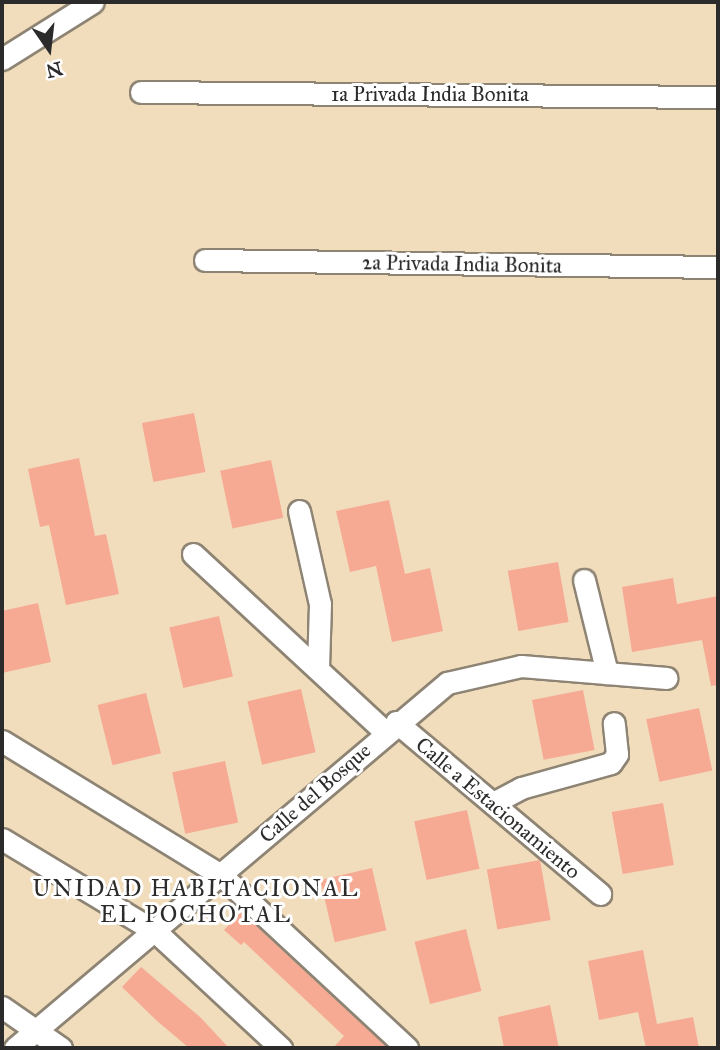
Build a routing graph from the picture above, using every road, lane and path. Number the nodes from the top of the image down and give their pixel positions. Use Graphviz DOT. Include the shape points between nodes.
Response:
graph roads {
  1 [pos="93,2"];
  2 [pos="2,59"];
  3 [pos="141,92"];
  4 [pos="718,97"];
  5 [pos="205,260"];
  6 [pos="718,268"];
  7 [pos="299,511"];
  8 [pos="193,554"];
  9 [pos="584,580"];
  10 [pos="318,666"];
  11 [pos="607,673"];
  12 [pos="667,678"];
  13 [pos="614,723"];
  14 [pos="390,727"];
  15 [pos="2,741"];
  16 [pos="493,803"];
  17 [pos="2,839"];
  18 [pos="222,876"];
  19 [pos="600,894"];
  20 [pos="156,932"];
  21 [pos="2,1007"];
  22 [pos="40,1031"];
  23 [pos="15,1048"];
  24 [pos="61,1048"];
  25 [pos="281,1048"];
  26 [pos="407,1048"];
  1 -- 2 [label="street"];
  3 -- 4 [label="street, 1a Privada India Bonita"];
  5 -- 6 [label="street, 2a Privada India Bonita"];
  7 -- 10 [label="street" via="320,604"];
  8 -- 10 [label="street, Calle a Estacionamiento"];
  9 -- 11 [label="street"];
  10 -- 14 [label="street, Calle a Estacionamiento"];
  11 -- 12 [label="street, Calle del Bosque"];
  11 -- 14 [label="street, Calle del Bosque" via="521,666 447,683"];
  13 -- 16 [label="street" via="617,754 611,763 521,788"];
  14 -- 16 [label="street, Calle a Estacionamiento"];
  14 -- 18 [label="street, Calle del Bosque"];
  15 -- 18 [label="street"];
  16 -- 19 [label="street, Calle a Estacionamiento"];
  17 -- 20 [label="street"];
  18 -- 20 [label="street, Calle del Bosque"];
  18 -- 26 [label="street"];
  20 -- 22 [label="street, Calle del Bosque"];
  20 -- 25 [label="street"];
  21 -- 22 [label="street"];
  22 -- 23 [label="street, Calle del Bosque"];
  22 -- 24 [label="street"];
}
